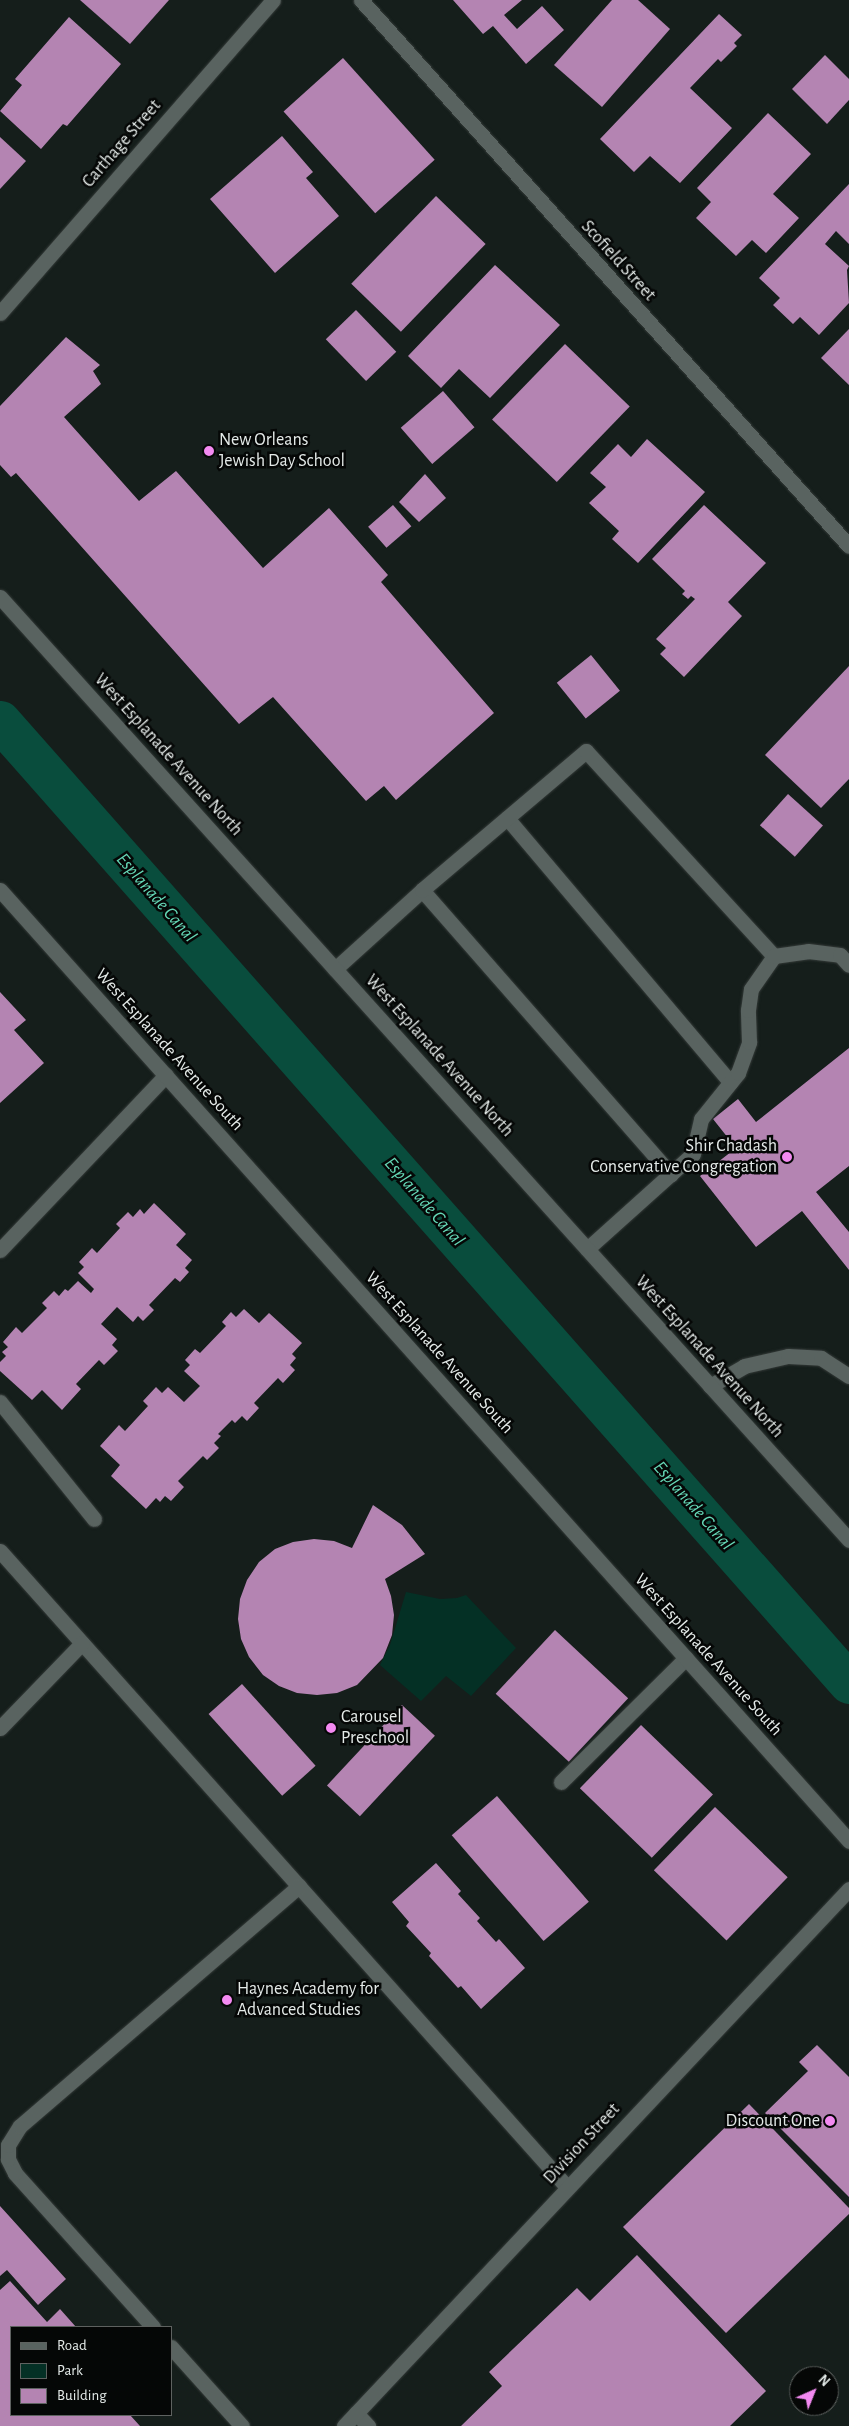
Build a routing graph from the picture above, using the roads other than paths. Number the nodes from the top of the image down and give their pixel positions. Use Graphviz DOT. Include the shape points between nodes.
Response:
graph roads {
  1 [pos="273,0"];
  2 [pos="361,0"];
  3 [pos="0,313"];
  4 [pos="849,546"];
  5 [pos="0,596"];
  6 [pos="507,818"];
  7 [pos="0,890"];
  8 [pos="422,890"];
  9 [pos="774,956"];
  10 [pos="849,964"];
  11 [pos="335,969"];
  12 [pos="166,1075"];
  13 [pos="730,1082"];
  14 [pos="671,1174"];
  15 [pos="587,1249"];
  16 [pos="0,1250"];
  17 [pos="849,1376"];
  18 [pos="710,1386"];
  19 [pos="0,1402"];
  20 [pos="94,1519"];
  21 [pos="849,1540"];
  22 [pos="0,1551"];
  23 [pos="82,1643"];
  24 [pos="686,1658"];
  25 [pos="0,1728"];
  26 [pos="561,1782"];
  27 [pos="849,1841"];
  28 [pos="299,1886"];
  29 [pos="849,1889"];
  30 [pos="568,2187"];
  31 [pos="152,2326"];
  32 [pos="172,2348"];
  33 [pos="356,2414"];
  34 [pos="242,2426"];
  35 [pos="344,2426"];
  36 [pos="368,2426"];
  1 -- 3 [label="main road, Carthage Street"];
  2 -- 4 [label="main road, Scofield Street"];
  5 -- 11 [label="main road, West Esplanade Avenue North"];
  6 -- 8 [label="main road"];
  6 -- 9 [label="main road" via="586,751"];
  6 -- 13 [label="main road"];
  7 -- 12 [label="main road, West Esplanade Avenue South"];
  8 -- 11 [label="main road"];
  8 -- 14 [label="main road"];
  9 -- 10 [label="main road" via="808,951 840,955"];
  9 -- 13 [label="main road" via="751,989 749,1042 738,1073"];
  11 -- 15 [label="main road, West Esplanade Avenue North"];
  12 -- 16 [label="main road"];
  12 -- 24 [label="main road, West Esplanade Avenue South"];
  13 -- 14 [label="main road" via="701,1119 693,1154"];
  14 -- 15 [label="main road"];
  15 -- 18 [label="main road, West Esplanade Avenue North"];
  17 -- 18 [label="main road" via="821,1358 788,1356 744,1366"];
  18 -- 21 [label="main road, West Esplanade Avenue North"];
  19 -- 20 [label="main road"];
  22 -- 23 [label="main road"];
  23 -- 25 [label="main road"];
  23 -- 28 [label="main road"];
  24 -- 26 [label="main road"];
  24 -- 27 [label="main road, West Esplanade Avenue South"];
  28 -- 30 [label="main road"];
  28 -- 31 [label="main road" via="20,2126 8,2145 8,2159 15,2173"];
  29 -- 30 [label="main road, Division Street"];
  30 -- 33 [label="main road, Division Street"];
  32 -- 34 [label="main road"];
  33 -- 35 [label="main road, Division Street"];
  33 -- 36 [label="main road"];
}
